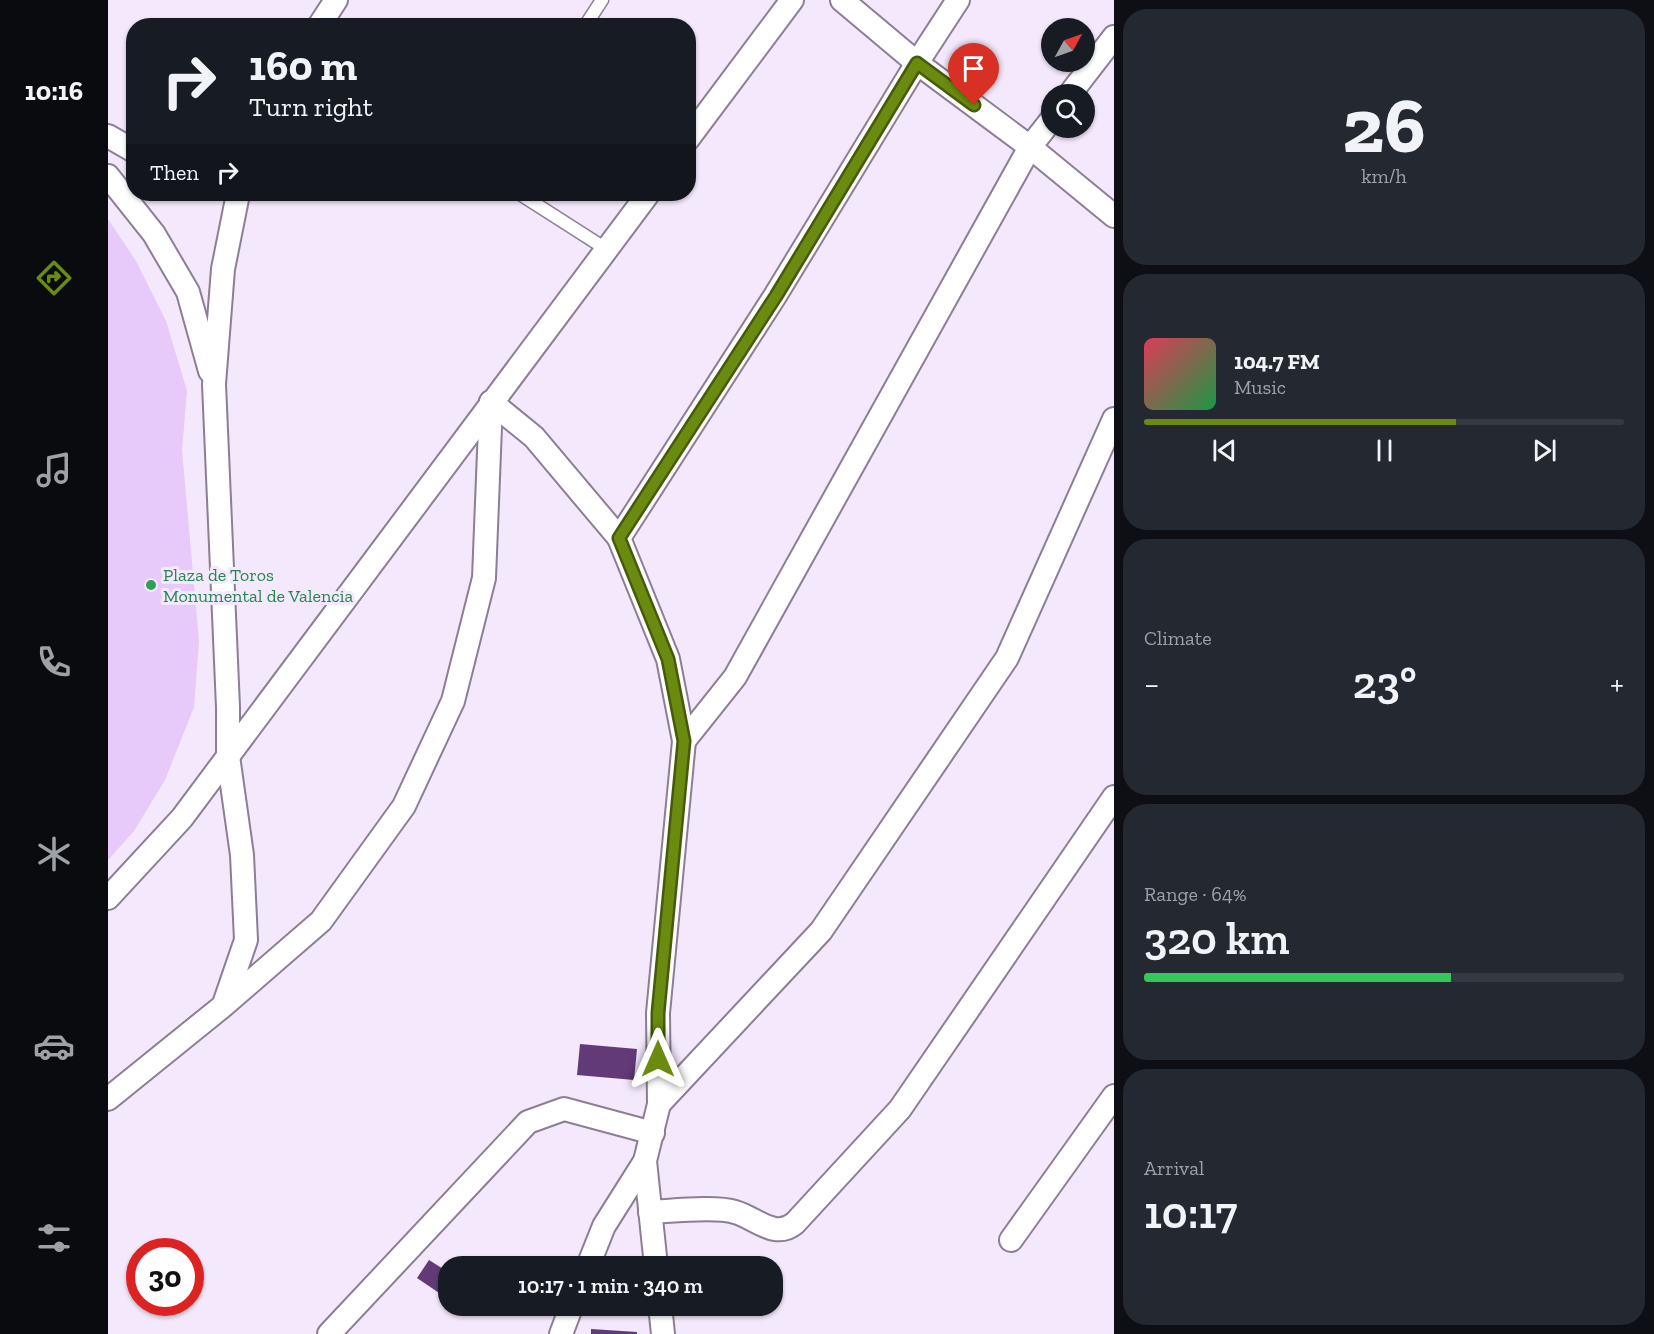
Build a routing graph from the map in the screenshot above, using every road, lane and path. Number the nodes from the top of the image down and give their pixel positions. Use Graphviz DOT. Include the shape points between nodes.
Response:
graph roads {
  1 [pos="336,0"];
  2 [pos="602,0"];
  3 [pos="792,0"];
  4 [pos="842,0"];
  5 [pos="958,0"];
  6 [pos="325,18"];
  7 [pos="590,18"];
  8 [pos="1114,37"];
  9 [pos="917,63"];
  10 [pos="1078,84"];
  11 [pos="696,128"];
  12 [pos="1041,132"];
  13 [pos="108,136"];
  14 [pos="126,146"];
  15 [pos="1030,147"];
  16 [pos="108,176"];
  17 [pos="126,199"];
  18 [pos="128,201"];
  19 [pos="237,201"];
  20 [pos="531,201"];
  21 [pos="643,201"];
  22 [pos="1114,216"];
  23 [pos="606,249"];
  24 [pos="214,384"];
  25 [pos="491,402"];
  26 [pos="1114,419"];
  27 [pos="619,538"];
  28 [pos="684,741"];
  29 [pos="228,756"];
  30 [pos="1114,799"];
  31 [pos="108,898"];
  32 [pos="223,1006"];
  33 [pos="1114,1096"];
  34 [pos="108,1099"];
  35 [pos="659,1104"];
  36 [pos="653,1132"];
  37 [pos="645,1161"];
  38 [pos="650,1212"];
  39 [pos="1011,1240"];
  40 [pos="592,1256"];
  41 [pos="655,1256"];
  42 [pos="568,1316"];
  43 [pos="661,1316"];
  44 [pos="329,1334"];
  45 [pos="561,1334"];
  46 [pos="663,1334"];
  1 -- 6 [label="street"];
  2 -- 7 [label="lane"];
  3 -- 11 [label="street"];
  4 -- 9 [label="street"];
  5 -- 9 [label="street"];
  8 -- 10 [label="street"];
  9 -- 15 [label="street"];
  9 -- 27 [label="street" via="776,296"];
  12 -- 15 [label="street"];
  13 -- 14 [label="street"];
  15 -- 22 [label="street"];
  15 -- 28 [label="street" via="735,677"];
  16 -- 17 [label="street"];
  18 -- 24 [label="street" via="154,234 188,292"];
  19 -- 24 [label="street" via="223,269"];
  20 -- 23 [label="lane"];
  21 -- 23 [label="street"];
  23 -- 25 [label="street"];
  24 -- 29 [label="street"];
  25 -- 27 [label="street" via="534,437"];
  25 -- 29 [label="street"];
  25 -- 32 [label="street" via="484,578 453,702 404,806 321,921"];
  26 -- 35 [label="street" via="1006,658 821,931"];
  27 -- 28 [label="street" via="668,659"];
  28 -- 35 [label="street" via="658,1013"];
  29 -- 31 [label="street" via="183,818"];
  29 -- 32 [label="street" via="242,855 246,940"];
  30 -- 38 [label="street" via="900,1109 788,1230 779,1231 734,1211"];
  32 -- 34 [label="street"];
  33 -- 39 [label="street"];
  35 -- 36 [label="street"];
  36 -- 37 [label="street"];
  36 -- 44 [label="street" via="564,1109 528,1122"];
  37 -- 38 [label="street"];
  37 -- 40 [label="street" via="604,1226"];
  38 -- 41 [label="street"];
  42 -- 45 [label="street"];
  43 -- 46 [label="street"];
}
